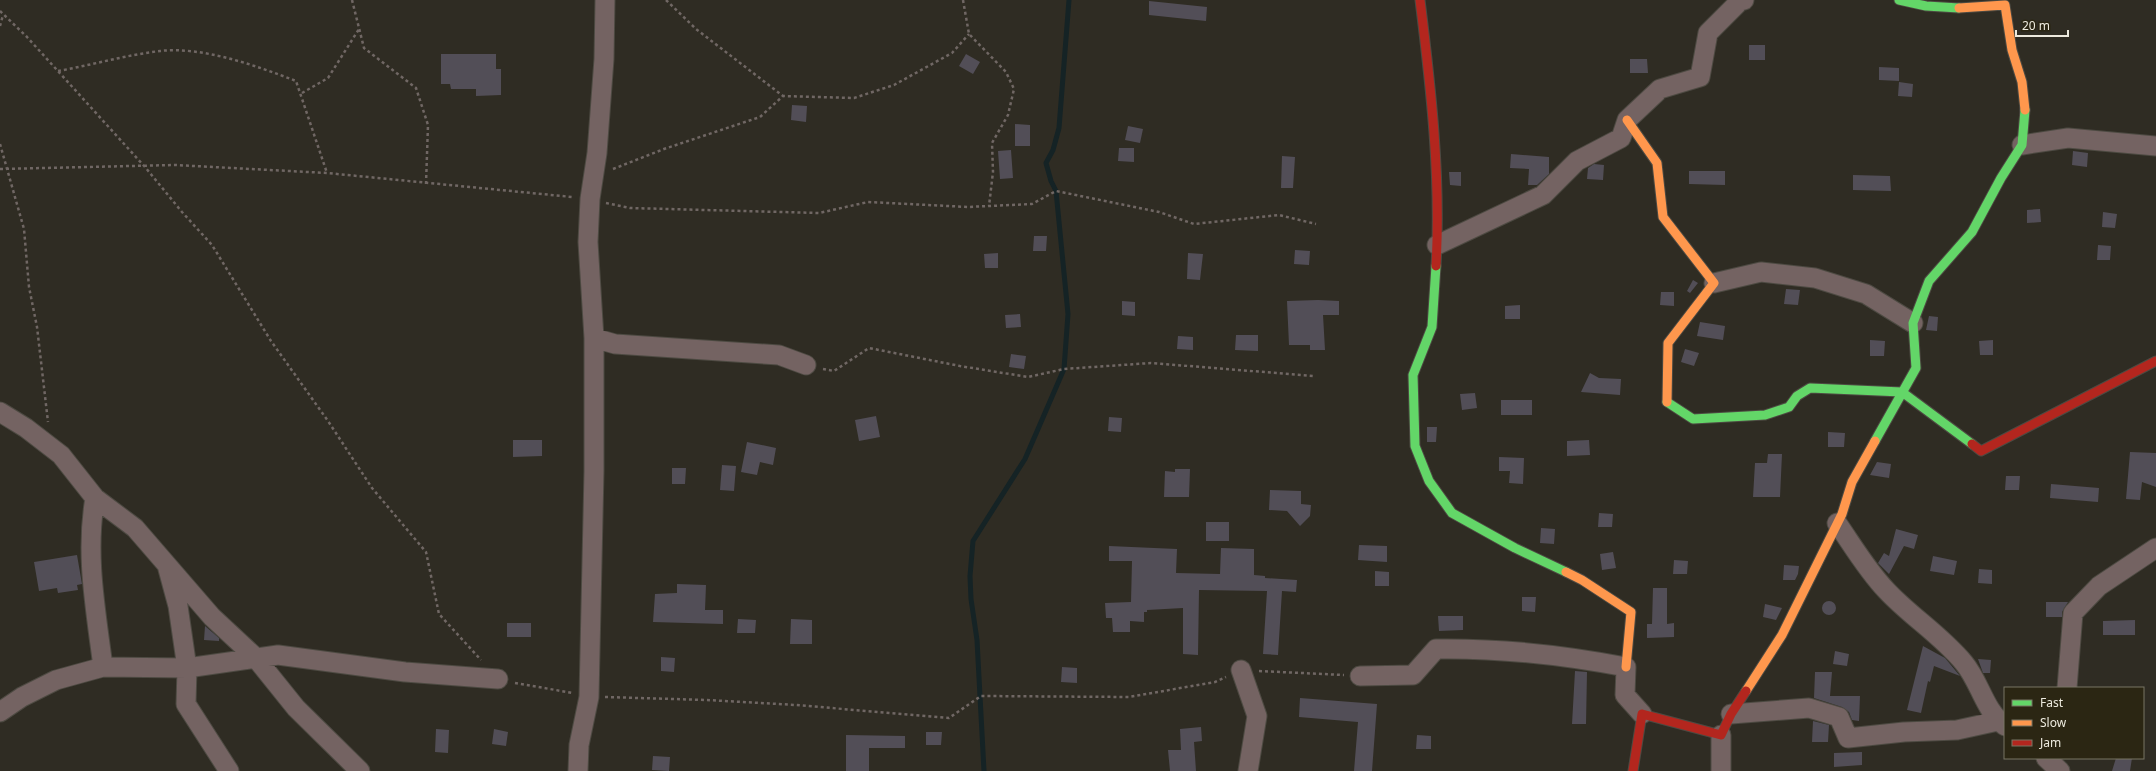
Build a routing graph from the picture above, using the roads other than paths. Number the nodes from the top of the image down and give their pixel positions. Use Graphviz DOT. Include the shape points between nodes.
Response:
graph roads {
  1 [pos="605,0"];
  2 [pos="1420,0"];
  3 [pos="1744,0"];
  4 [pos="1899,0"];
  5 [pos="2006,3"];
  6 [pos="1627,120"];
  7 [pos="2022,145"];
  8 [pos="2156,146"];
  9 [pos="1437,245"];
  10 [pos="1714,283"];
  11 [pos="1913,323"];
  12 [pos="594,338"];
  13 [pos="2156,361"];
  14 [pos="806,365"];
  15 [pos="1902,392"];
  16 [pos="0,412"];
  17 [pos="95,498"];
  18 [pos="1838,523"];
  19 [pos="2156,548"];
  20 [pos="167,565"];
  21 [pos="255,657"];
  22 [pos="103,667"];
  23 [pos="1626,667"];
  24 [pos="187,668"];
  25 [pos="1241,670"];
  26 [pos="1360,676"];
  27 [pos="498,679"];
  28 [pos="2067,687"];
  29 [pos="0,712"];
  30 [pos="1642,714"];
  31 [pos="1731,714"];
  32 [pos="2002,724"];
  33 [pos="1721,735"];
  34 [pos="2048,759"];
  35 [pos="2061,766"];
  36 [pos="229,771"];
  37 [pos="360,771"];
  38 [pos="578,771"];
  39 [pos="1248,771"];
  40 [pos="1634,771"];
  41 [pos="1721,771"];
  1 -- 12 [label="street" via="598,153 590,199 588,242"];
  2 -- 9 [label="street" via="1438,176"];
  3 -- 6 [label="street" via="1708,33 1700,77 1660,89"];
  4 -- 5 [label="street" via="1924,7 1968,10"];
  5 -- 7 [label="street" via="2012,50 2022,82 2025,112"];
  6 -- 9 [label="street" via="1621,138 1577,161 1543,195"];
  6 -- 10 [label="street" via="1657,163 1663,217"];
  7 -- 8 [label="street" via="2068,138"];
  7 -- 11 [label="street" via="1972,232 1929,282"];
  9 -- 23 [label="street" via="1432,327 1413,375 1415,446 1429,481 1452,513 1515,548 1582,580 1631,612"];
  10 -- 11 [label="street" via="1761,272 1815,278 1866,294"];
  10 -- 15 [label="street" via="1668,343 1667,403 1693,419 1765,415 1789,407 1797,396 1810,388"];
  11 -- 15 [label="street" via="1916,368"];
  12 -- 14 [label="street" via="622,345 779,355"];
  12 -- 38 [label="street" via="589,697 579,745"];
  13 -- 15 [label="street" via="1981,451"];
  15 -- 18 [label="street" via="1852,482"];
  16 -- 17 [label="street" via="62,455"];
  17 -- 20 [label="street" via="135,528"];
  17 -- 22 [label="street" via="91,522 90,565"];
  18 -- 31 [label="street" via="1782,635"];
  18 -- 32 [label="street" via="1885,590 1948,644 1970,671 1978,690"];
  19 -- 28 [label="street" via="2099,586 2073,614"];
  20 -- 21 [label="street" via="212,617"];
  20 -- 24 [label="street" via="178,606"];
  21 -- 24 [label="street"];
  21 -- 27 [label="street" via="278,656 405,672"];
  21 -- 37 [label="street" via="296,708"];
  22 -- 24 [label="street"];
  22 -- 29 [label="street" via="56,680 22,697"];
  23 -- 26 [label="street" via="1572,657 1482,648 1436,649 1413,675"];
  23 -- 30 [label="street" via="1625,695"];
  24 -- 36 [label="street" via="186,704"];
  25 -- 39 [label="street" via="1258,716"];
  30 -- 33 [label="street"];
  30 -- 40 [label="street"];
  31 -- 32 [label="street" via="1809,708 1839,716 1848,738"];
  31 -- 33 [label="street"];
  33 -- 41 [label="street"];
  34 -- 35 [label="street"];
}
